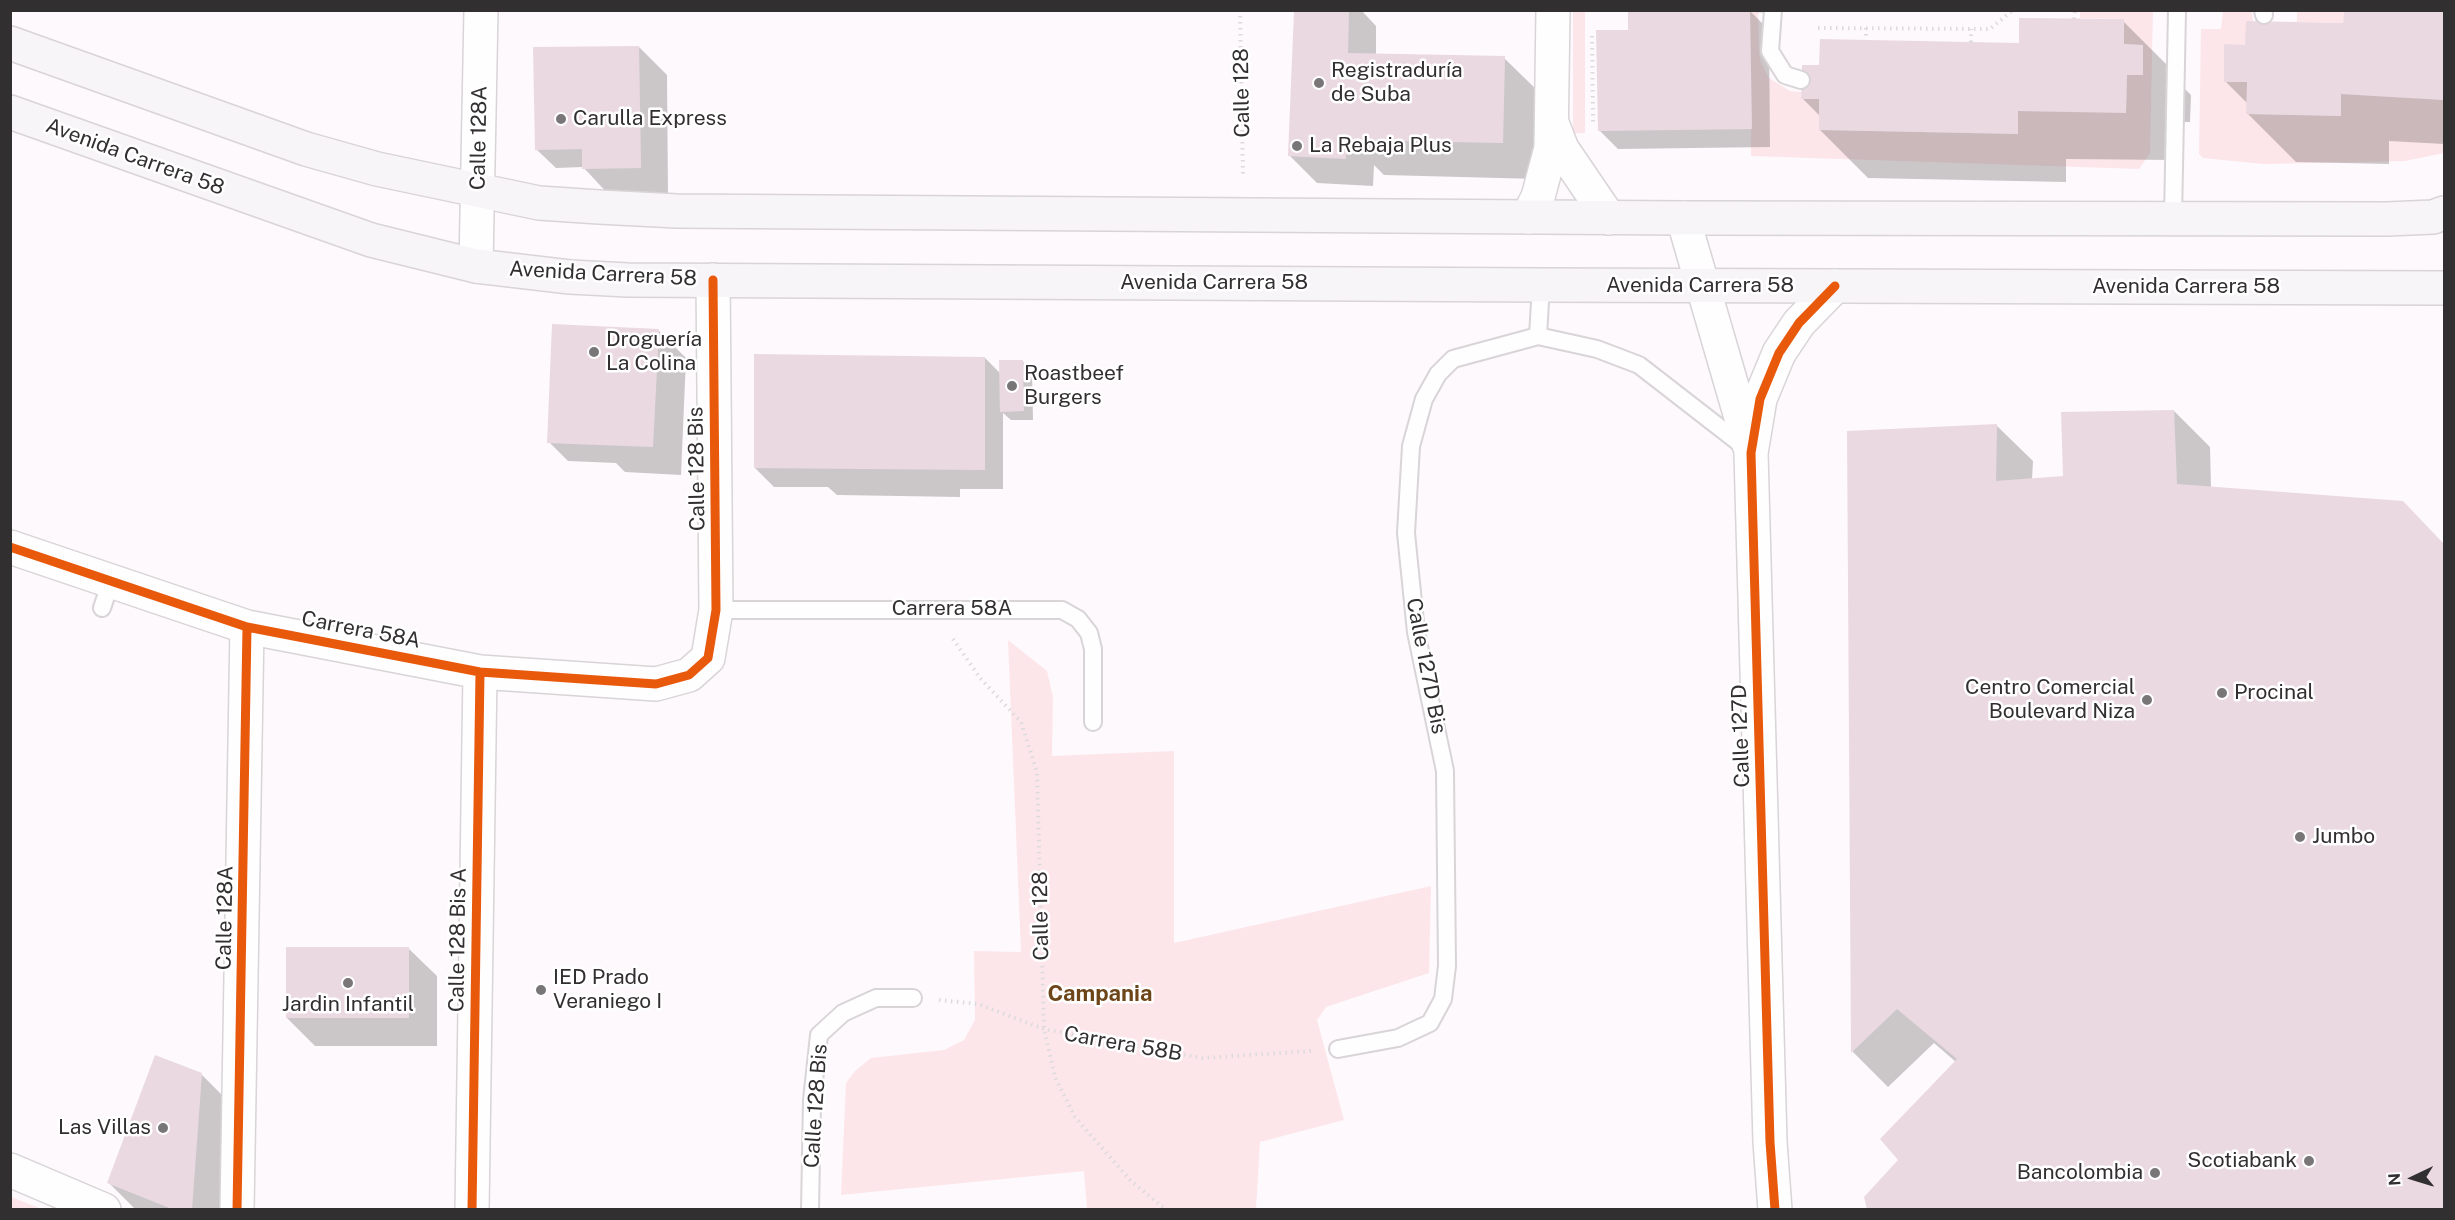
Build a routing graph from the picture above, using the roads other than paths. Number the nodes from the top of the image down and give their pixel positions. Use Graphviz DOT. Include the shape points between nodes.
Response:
graph roads {
  1 [pos="481,10"];
  2 [pos="1553,10"];
  3 [pos="1773,10"];
  4 [pos="2177,10"];
  5 [pos="10,43"];
  6 [pos="1801,80"];
  7 [pos="10,112"];
  8 [pos="1552,122"];
  9 [pos="477,192"];
  10 [pos="2445,213"];
  11 [pos="1528,217"];
  12 [pos="1610,218"];
  13 [pos="1683,218"];
  14 [pos="2173,219"];
  15 [pos="476,266"];
  16 [pos="713,280"];
  17 [pos="1541,285"];
  18 [pos="1703,286"];
  19 [pos="1835,286"];
  20 [pos="2445,288"];
  21 [pos="1538,336"];
  22 [pos="1751,453"];
  23 [pos="10,547"];
  24 [pos="716,610"];
  25 [pos="247,627"];
  26 [pos="708,658"];
  27 [pos="480,672"];
  28 [pos="1093,722"];
  29 [pos="913,998"];
  30 [pos="1338,1049"];
  31 [pos="10,1170"];
  32 [pos="105,1209"];
  33 [pos="237,1209"];
  34 [pos="472,1209"];
  35 [pos="810,1209"];
  36 [pos="1775,1209"];
  1 -- 9 [label="street, Calle 128A"];
  2 -- 8 [label="street"];
  3 -- 6 [label="lane" via="1770,51 1785,75"];
  4 -- 14 [label="lane"];
  5 -- 9 [label="main road" via="306,149"];
  7 -- 15 [label="main road, Avenida Carrera 58" via="331,228"];
  8 -- 11 [label="street" via="1546,172"];
  8 -- 12 [label="street" via="1563,149"];
  9 -- 11 [label="main road" via="539,203 677,211"];
  9 -- 15 [label="street, Calle 128A"];
  10 -- 14 [label="main road" via="2387,219"];
  11 -- 12 [label="main road"];
  12 -- 13 [label="main road"];
  13 -- 14 [label="main road"];
  13 -- 18 [label="street, Calle 127D"];
  15 -- 16 [label="main road, Avenida Carrera 58" via="570,277"];
  16 -- 17 [label="main road, Avenida Carrera 58"];
  16 -- 24 [label="street, Calle 128 Bis"];
  17 -- 18 [label="main road, Avenida Carrera 58"];
  17 -- 21 [label="lane"];
  18 -- 19 [label="main road, Avenida Carrera 58"];
  18 -- 22 [label="street, Calle 127D"];
  19 -- 20 [label="main road, Avenida Carrera 58"];
  19 -- 22 [label="street, Calle 127D" via="1799,323 1779,353 1760,399"];
  21 -- 22 [label="lane" via="1597,349 1639,365"];
  21 -- 30 [label="lane, Calle 127D Bis" via="1453,358 1438,374 1417,420 1411,446 1406,533 1416,632 1445,771 1447,966 1443,999 1430,1023 1398,1038"];
  22 -- 36 [label="street, Calle 127D"];
  23 -- 25 [label="street, Carrera 58A" via="107,595"];
  24 -- 26 [label="street, Calle 128 Bis"];
  24 -- 28 [label="lane, Carrera 58A" via="1062,610 1078,619 1089,633"];
  25 -- 27 [label="street, Carrera 58A"];
  25 -- 33 [label="street, Calle 128A"];
  26 -- 27 [label="street, Carrera 58A" via="690,675 656,684"];
  27 -- 34 [label="street, Calle 128 Bis A"];
  29 -- 35 [label="lane, Calle 128 Bis" via="876,998 843,1013 819,1035 812,1100"];
  31 -- 32 [label="street"];
}
